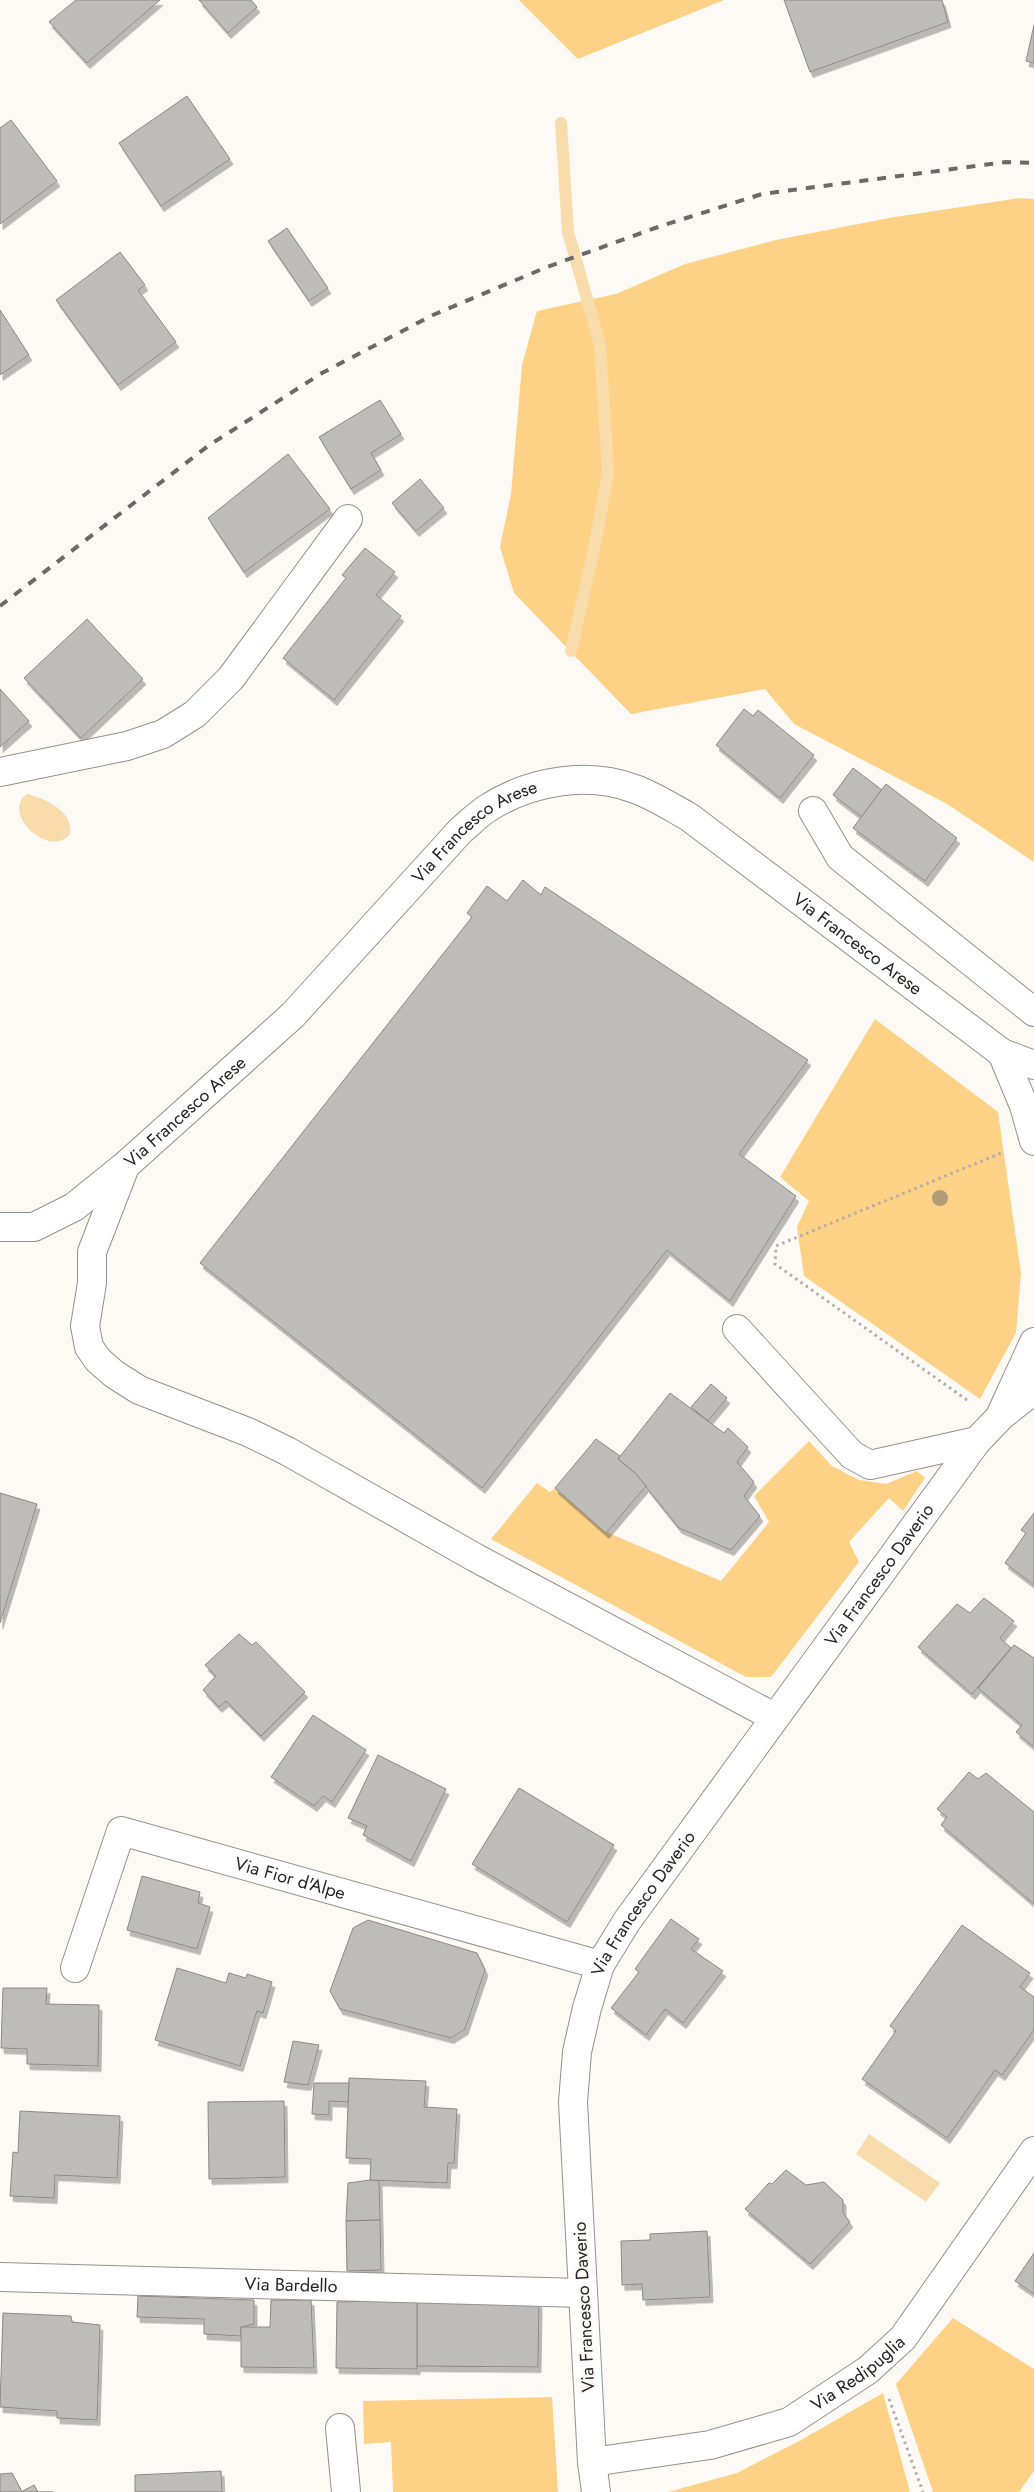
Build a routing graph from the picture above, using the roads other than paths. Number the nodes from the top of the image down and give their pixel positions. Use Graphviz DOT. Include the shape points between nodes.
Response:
graph roads {
  1 [pos="348,519"];
  2 [pos="0,772"];
  3 [pos="813,811"];
  4 [pos="1034,1012"];
  5 [pos="1002,1053"];
  6 [pos="1034,1065"];
  7 [pos="1034,1141"];
  8 [pos="126,1165"];
  9 [pos="0,1227"];
  10 [pos="737,1328"];
  11 [pos="1034,1342"];
  12 [pos="1034,1390"];
  13 [pos="1001,1416"];
  14 [pos="977,1441"];
  15 [pos="774,1717"];
  16 [pos="600,1965"];
  17 [pos="75,1968"];
  18 [pos="1034,2151"];
  19 [pos="0,2276"];
  20 [pos="583,2293"];
  21 [pos="340,2428"];
  22 [pos="592,2462"];
  23 [pos="346,2492"];
  24 [pos="596,2492"];
  1 -- 2 [label="street" via="231,678 195,714 163,734 127,746"];
  3 -- 4 [label="street" via="840,857"];
  5 -- 6 [label="street, Via Francesco Arese"];
  5 -- 7 [label="street" via="1024,1106"];
  5 -- 8 [label="street, Via Francesco Arese" via="689,817 633,788 602,781 574,780 544,784 515,793 487,808 461,830 293,1015"];
  8 -- 9 [label="street, Via Francesco Arese" via="74,1207 34,1227"];
  8 -- 15 [label="street" via="92,1252 92,1283 85,1326 89,1347 114,1374 139,1390 248,1432 279,1448 476,1558"];
  10 -- 14 [label="street" via="852,1455 870,1465"];
  11 -- 13 [label="street, Via Francesco Daverio"];
  12 -- 13 [label="street, Via Francesco Daverio"];
  13 -- 14 [label="street, Via Francesco Daverio"];
  14 -- 15 [label="street, Via Francesco Daverio"];
  15 -- 16 [label="street, Via Francesco Daverio" via="627,1921"];
  16 -- 17 [label="street, Via Fior d'Alpe" via="121,1831"];
  16 -- 20 [label="street, Via Francesco Daverio" via="577,2052 573,2102"];
  18 -- 22 [label="street, Via Redipuglia" via="903,2338 868,2370 789,2422 710,2445"];
  19 -- 20 [label="street, Via Bardello"];
  20 -- 22 [label="street, Via Francesco Daverio"];
  21 -- 23 [label="street"];
  22 -- 24 [label="street, Via Francesco Daverio"];
}
